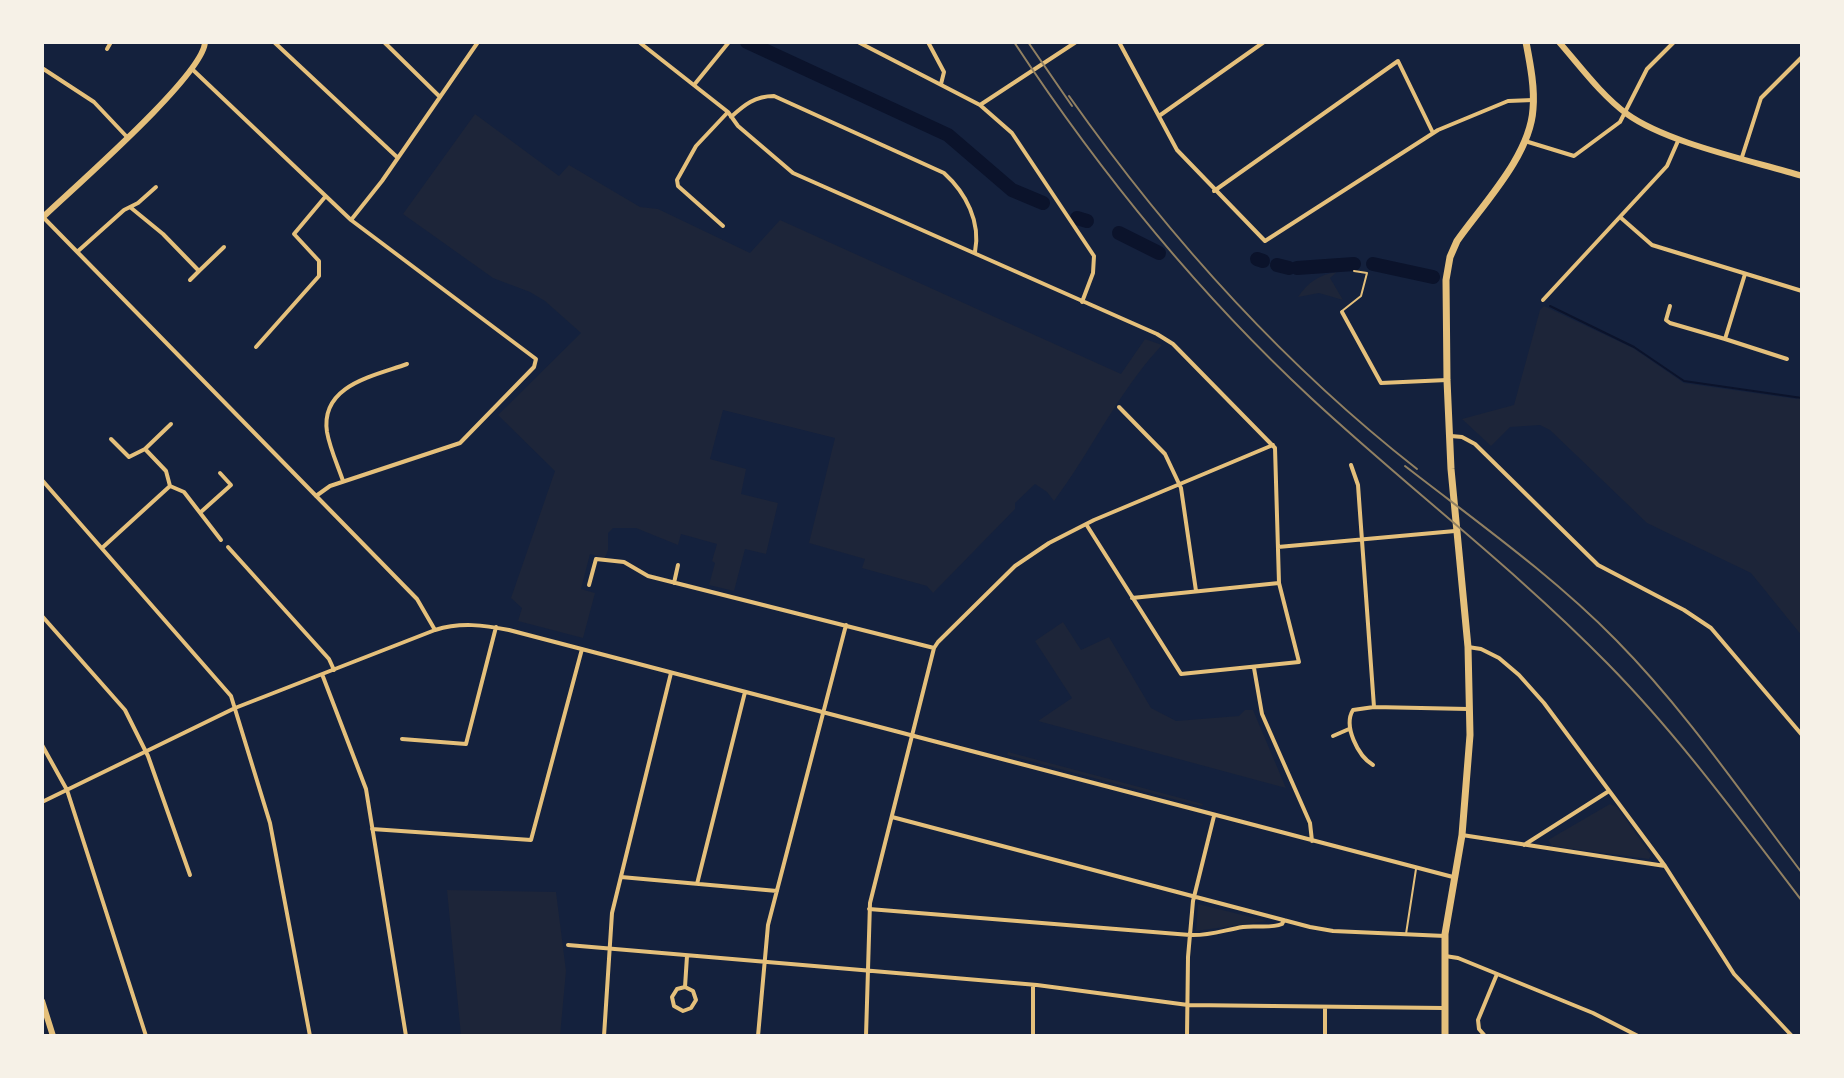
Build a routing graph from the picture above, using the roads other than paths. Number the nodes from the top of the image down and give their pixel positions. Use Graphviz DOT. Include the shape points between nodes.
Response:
graph roads {
  1 [pos="111,42"];
  2 [pos="213,42"];
  3 [pos="274,42"];
  4 [pos="384,42"];
  5 [pos="478,42"];
  6 [pos="639,42"];
  7 [pos="729,42"];
  8 [pos="858,42"];
  9 [pos="928,42"];
  10 [pos="1076,42"];
  11 [pos="1119,42"];
  12 [pos="1264,42"];
  13 [pos="1526,42"];
  14 [pos="1559,42"];
  15 [pos="1674,42"];
  16 [pos="205,44"];
  17 [pos="107,49"];
  18 [pos="1802,57"];
  19 [pos="42,68"];
  20 [pos="192,69"];
  21 [pos="941,84"];
  22 [pos="694,85"];
  23 [pos="440,97"];
  24 [pos="1533,100"];
  25 [pos="980,105"];
  26 [pos="728,112"];
  27 [pos="1625,113"];
  28 [pos="1159,116"];
  29 [pos="731,117"];
  30 [pos="1433,133"];
  31 [pos="127,137"];
  32 [pos="1679,138"];
  33 [pos="1525,141"];
  34 [pos="1742,157"];
  35 [pos="398,158"];
  36 [pos="1802,176"];
  37 [pos="156,187"];
  38 [pos="1214,191"];
  39 [pos="325,197"];
  40 [pos="130,207"];
  41 [pos="1620,217"];
  42 [pos="43,218"];
  43 [pos="351,220"];
  44 [pos="723,226"];
  45 [pos="224,247"];
  46 [pos="77,252"];
  47 [pos="975,253"];
  48 [pos="199,271"];
  49 [pos="1354,271"];
  50 [pos="1745,274"];
  51 [pos="190,280"];
  52 [pos="1802,291"];
  53 [pos="1543,300"];
  54 [pos="1082,302"];
  55 [pos="1670,306"];
  56 [pos="1342,312"];
  57 [pos="1725,339"];
  58 [pos="256,347"];
  59 [pos="1787,359"];
  60 [pos="407,364"];
  61 [pos="1447,380"];
  62 [pos="1119,407"];
  63 [pos="171,424"];
  64 [pos="1450,436"];
  65 [pos="111,439"];
  66 [pos="1273,445"];
  67 [pos="145,449"];
  68 [pos="1344,461"];
  69 [pos="1351,465"];
  70 [pos="220,473"];
  71 [pos="42,480"];
  72 [pos="343,481"];
  73 [pos="1180,484"];
  74 [pos="170,486"];
  75 [pos="316,496"];
  76 [pos="202,511"];
  77 [pos="1086,524"];
  78 [pos="1458,530"];
  79 [pos="221,540"];
  80 [pos="1362,540"];
  81 [pos="228,547"];
  82 [pos="1278,547"];
  83 [pos="102,548"];
  84 [pos="678,565"];
  85 [pos="674,583"];
  86 [pos="1279,583"];
  87 [pos="589,585"];
  88 [pos="1196,591"];
  89 [pos="1132,598"];
  90 [pos="42,616"];
  91 [pos="846,625"];
  92 [pos="496,627"];
  93 [pos="435,630"];
  94 [pos="1468,647"];
  95 [pos="934,648"];
  96 [pos="582,649"];
  97 [pos="1254,668"];
  98 [pos="334,670"];
  99 [pos="671,673"];
  100 [pos="322,674"];
  101 [pos="745,692"];
  102 [pos="1374,707"];
  103 [pos="235,708"];
  104 [pos="1470,709"];
  105 [pos="822,713"];
  106 [pos="1349,729"];
  107 [pos="1802,735"];
  108 [pos="1333,736"];
  109 [pos="912,737"];
  110 [pos="402,739"];
  111 [pos="42,745"];
  112 [pos="145,752"];
  113 [pos="1373,765"];
  114 [pos="67,790"];
  115 [pos="1609,791"];
  116 [pos="42,802"];
  117 [pos="1214,816"];
  118 [pos="892,817"];
  119 [pos="372,829"];
  120 [pos="1462,835"];
  121 [pos="1312,841"];
  122 [pos="1524,845"];
  123 [pos="1665,866"];
  124 [pos="1417,868"];
  125 [pos="190,875"];
  126 [pos="621,877"];
  127 [pos="1453,877"];
  128 [pos="697,884"];
  129 [pos="777,891"];
  130 [pos="1194,896"];
  131 [pos="869,909"];
  132 [pos="1284,920"];
  133 [pos="1406,934"];
  134 [pos="1190,935"];
  135 [pos="1445,936"];
  136 [pos="568,945"];
  137 [pos="609,949"];
  138 [pos="687,956"];
  139 [pos="1444,956"];
  140 [pos="764,963"];
  141 [pos="867,972"];
  142 [pos="1497,974"];
  143 [pos="1033,985"];
  144 [pos="685,987"];
  145 [pos="42,1001"];
  146 [pos="1188,1005"];
  147 [pos="1325,1007"];
  148 [pos="1443,1008"];
  149 [pos="53,1036"];
  150 [pos="146,1036"];
  151 [pos="310,1036"];
  152 [pos="406,1036"];
  153 [pos="604,1036"];
  154 [pos="758,1036"];
  155 [pos="866,1036"];
  156 [pos="1033,1036"];
  157 [pos="1187,1036"];
  158 [pos="1325,1036"];
  159 [pos="1445,1036"];
  160 [pos="1485,1036"];
  161 [pos="1638,1036"];
  162 [pos="1792,1036"];
  1 -- 17 [label="street"];
  2 -- 16 [label="street"];
  3 -- 35 [label="street"];
  4 -- 23 [label="street"];
  5 -- 23 [label="street"];
  6 -- 22 [label="street"];
  7 -- 22 [label="street"];
  8 -- 21 [label="street"];
  9 -- 21 [label="street" via="944,72"];
  10 -- 25 [label="street"];
  11 -- 28 [label="street"];
  12 -- 28 [label="street"];
  13 -- 24 [label="highway"];
  14 -- 27 [label="main road"];
  15 -- 27 [label="street" via="1647,69"];
  16 -- 20 [label="main road"];
  18 -- 34 [label="street" via="1761,98"];
  19 -- 31 [label="street" via="94,102"];
  20 -- 31 [label="main road"];
  20 -- 39 [label="street"];
  21 -- 25 [label="street"];
  22 -- 26 [label="street"];
  23 -- 35 [label="street"];
  24 -- 30 [label="street" via="1508,101"];
  24 -- 33 [label="highway"];
  25 -- 54 [label="street" via="1018,140 1094,256"];
  26 -- 29 [label="street"];
  26 -- 44 [label="street" via="696,146 677,180"];
  27 -- 32 [label="main road"];
  27 -- 33 [label="street" via="1574,156"];
  28 -- 38 [label="street" via="1177,150"];
  29 -- 47 [label="street" via="793,173"];
  29 -- 47 [label="street" via="748,102 774,96 944,173 957,185 973,217"];
  30 -- 38 [label="street" via="1268,241"];
  30 -- 38 [label="street" via="1398,61"];
  31 -- 42 [label="main road"];
  32 -- 34 [label="main road"];
  32 -- 41 [label="street" via="1667,166"];
  33 -- 61 [label="highway" via="1450,257"];
  34 -- 36 [label="main road"];
  35 -- 43 [label="street"];
  37 -- 40 [label="street"];
  39 -- 43 [label="street"];
  39 -- 58 [label="street" via="294,234 319,261 320,272"];
  40 -- 46 [label="street"];
  40 -- 48 [label="street"];
  41 -- 50 [label="street" via="1652,245"];
  41 -- 53 [label="street"];
  42 -- 46 [label="street"];
  43 -- 72 [label="street" via="537,362 460,443"];
  45 -- 48 [label="street"];
  46 -- 75 [label="street"];
  47 -- 54 [label="street"];
  48 -- 51 [label="street"];
  49 -- 56 [label="lane" via="1367,273 1361,296"];
  50 -- 52 [label="street"];
  50 -- 57 [label="street"];
  54 -- 66 [label="street" via="1173,344"];
  55 -- 57 [label="street" via="1670,323"];
  56 -- 61 [label="street" via="1381,383"];
  57 -- 59 [label="street"];
  60 -- 72 [label="street" via="348,385 333,403 327,434"];
  61 -- 64 [label="highway"];
  62 -- 73 [label="street" via="1165,454"];
  63 -- 67 [label="street"];
  64 -- 78 [label="highway"];
  64 -- 107 [label="street" via="1475,444 1598,565 1711,628"];
  65 -- 67 [label="street" via="129,457"];
  66 -- 73 [label="street"];
  66 -- 82 [label="street"];
  67 -- 74 [label="street" via="166,471"];
  68 -- 69 [label="lane"];
  69 -- 80 [label="street" via="1358,485"];
  70 -- 76 [label="street" via="231,485"];
  71 -- 83 [label="street"];
  72 -- 75 [label="street"];
  73 -- 77 [label="street"];
  73 -- 88 [label="street"];
  74 -- 76 [label="street"];
  74 -- 83 [label="street"];
  75 -- 93 [label="street" via="420,602"];
  76 -- 79 [label="street"];
  77 -- 89 [label="street"];
  77 -- 95 [label="street" via="1020,562"];
  78 -- 80 [label="street"];
  78 -- 94 [label="highway"];
  80 -- 82 [label="street"];
  80 -- 102 [label="street"];
  81 -- 98 [label="street"];
  82 -- 86 [label="street"];
  83 -- 103 [label="street" via="229,692"];
  84 -- 85 [label="street"];
  85 -- 87 [label="street" via="624,562 596,559"];
  85 -- 91 [label="street"];
  86 -- 88 [label="street"];
  86 -- 97 [label="street" via="1300,659"];
  88 -- 89 [label="street"];
  89 -- 97 [label="street" via="1181,674"];
  90 -- 112 [label="street" via="122,706"];
  91 -- 95 [label="street"];
  91 -- 105 [label="street"];
  92 -- 93 [label="street"];
  92 -- 96 [label="street"];
  92 -- 110 [label="street" via="466,744"];
  93 -- 98 [label="street"];
  94 -- 104 [label="highway"];
  94 -- 115 [label="street" via="1493,654 1519,675"];
  95 -- 109 [label="street"];
  96 -- 99 [label="street"];
  96 -- 119 [label="street" via="531,840"];
  97 -- 121 [label="street" via="1262,714 1310,823"];
  98 -- 100 [label="street"];
  99 -- 101 [label="street"];
  99 -- 126 [label="street"];
  100 -- 103 [label="street"];
  100 -- 119 [label="street" via="366,789"];
  101 -- 105 [label="street"];
  101 -- 128 [label="street"];
  102 -- 104 [label="street"];
  102 -- 106 [label="street" via="1353,710"];
  103 -- 112 [label="street"];
  103 -- 151 [label="street" via="270,823"];
  104 -- 120 [label="highway"];
  105 -- 109 [label="street"];
  105 -- 129 [label="street"];
  106 -- 108 [label="street"];
  106 -- 113 [label="street"];
  109 -- 117 [label="street"];
  109 -- 118 [label="street"];
  111 -- 114 [label="street"];
  112 -- 114 [label="street"];
  112 -- 125 [label="street"];
  114 -- 116 [label="street"];
  114 -- 150 [label="street"];
  115 -- 122 [label="street"];
  115 -- 123 [label="street"];
  117 -- 121 [label="street"];
  117 -- 130 [label="street"];
  118 -- 130 [label="street"];
  118 -- 131 [label="street"];
  119 -- 152 [label="street"];
  120 -- 122 [label="street"];
  120 -- 127 [label="highway"];
  121 -- 124 [label="street"];
  122 -- 123 [label="street"];
  123 -- 162 [label="street" via="1734,974"];
  124 -- 127 [label="street"];
  124 -- 133 [label="lane"];
  126 -- 128 [label="street"];
  126 -- 137 [label="street"];
  127 -- 135 [label="highway"];
  128 -- 129 [label="street"];
  129 -- 140 [label="street"];
  130 -- 132 [label="street"];
  130 -- 134 [label="street"];
  131 -- 134 [label="street"];
  131 -- 141 [label="street"];
  132 -- 133 [label="street" via="1326,930"];
  132 -- 134 [label="street" via="1275,927"];
  133 -- 135 [label="street"];
  134 -- 146 [label="street"];
  135 -- 139 [label="highway"];
  136 -- 137 [label="street"];
  137 -- 138 [label="street"];
  137 -- 153 [label="street"];
  138 -- 140 [label="street"];
  138 -- 144 [label="street"];
  139 -- 142 [label="street"];
  139 -- 148 [label="highway"];
  140 -- 141 [label="street"];
  140 -- 154 [label="street"];
  141 -- 143 [label="street"];
  141 -- 155 [label="street"];
  142 -- 160 [label="street" via="1478,1020"];
  142 -- 161 [label="street"];
  143 -- 146 [label="street"];
  143 -- 156 [label="street"];
  144 -- 144 [label="street" via="696,1000 683,1011 672,997"];
  145 -- 149 [label="main road"];
  146 -- 147 [label="street"];
  146 -- 157 [label="street"];
  147 -- 148 [label="street"];
  147 -- 158 [label="street"];
  148 -- 159 [label="highway"];
}
